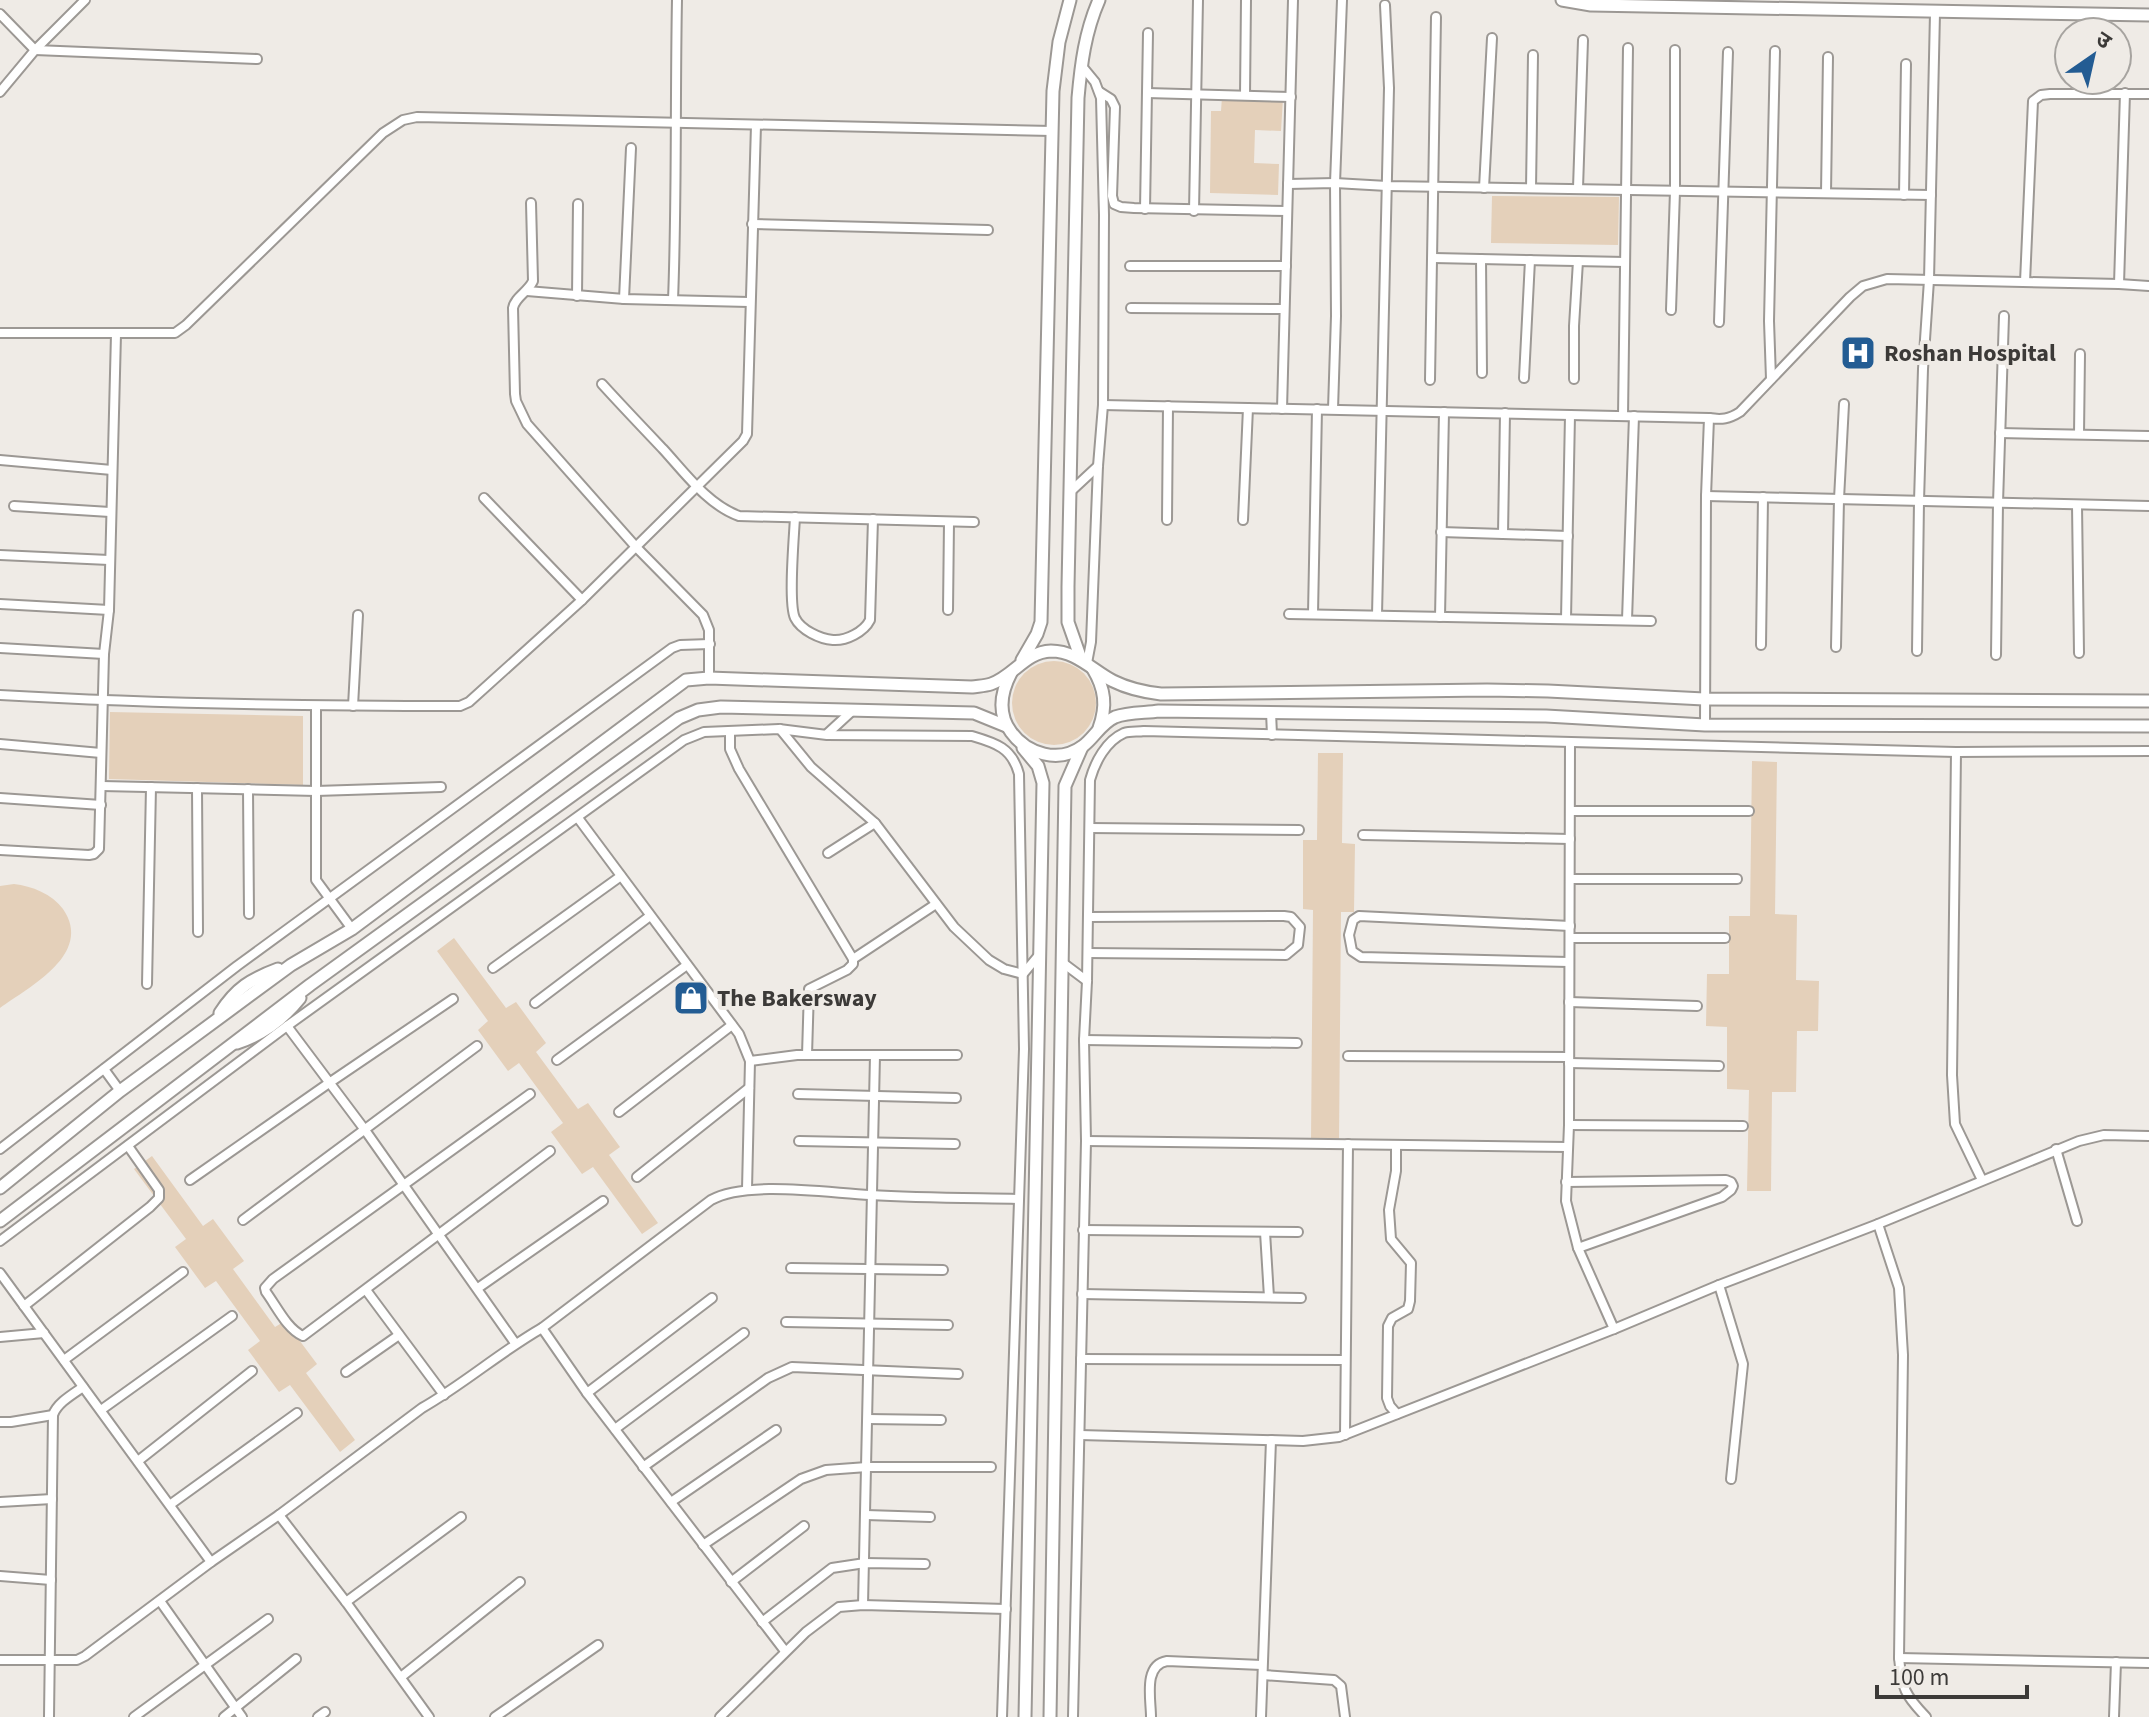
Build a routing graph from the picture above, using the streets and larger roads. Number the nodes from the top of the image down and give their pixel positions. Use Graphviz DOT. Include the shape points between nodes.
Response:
graph roads {
  1 [pos="85,0"];
  2 [pos="677,0"];
  3 [pos="1070,0"];
  4 [pos="1099,0"];
  5 [pos="1198,0"];
  6 [pos="1246,0"];
  7 [pos="1293,0"];
  8 [pos="1342,0"];
  9 [pos="1562,0"];
  10 [pos="1385,5"];
  11 [pos="1935,13"];
  12 [pos="0,14"];
  13 [pos="2149,15"];
  14 [pos="1436,17"];
  15 [pos="1148,33"];
  16 [pos="1492,38"];
  17 [pos="1583,40"];
  18 [pos="1628,48"];
  19 [pos="35,50"];
  20 [pos="1675,50"];
  21 [pos="1775,51"];
  22 [pos="1728,52"];
  23 [pos="1533,55"];
  24 [pos="1828,57"];
  25 [pos="257,59"];
  26 [pos="1081,64"];
  27 [pos="1906,64"];
  28 [pos="0,92"];
  29 [pos="1100,92"];
  30 [pos="1147,93"];
  31 [pos="1196,94"];
  32 [pos="2053,94"];
  33 [pos="1245,95"];
  34 [pos="2125,96"];
  35 [pos="1291,97"];
  36 [pos="675,123"];
  37 [pos="756,125"];
  38 [pos="1052,131"];
  39 [pos="631,148"];
  40 [pos="1335,183"];
  41 [pos="1288,184"];
  42 [pos="1387,186"];
  43 [pos="1435,187"];
  44 [pos="1484,188"];
  45 [pos="1531,188"];
  46 [pos="1578,188"];
  47 [pos="1627,190"];
  48 [pos="1675,191"];
  49 [pos="1724,192"];
  50 [pos="1772,192"];
  51 [pos="1826,193"];
  52 [pos="1904,195"];
  53 [pos="1931,195"];
  54 [pos="531,203"];
  55 [pos="578,204"];
  56 [pos="1145,209"];
  57 [pos="1194,211"];
  58 [pos="1287,211"];
  59 [pos="752,224"];
  60 [pos="988,230"];
  61 [pos="1434,258"];
  62 [pos="1481,259"];
  63 [pos="1530,260"];
  64 [pos="1578,261"];
  65 [pos="1625,262"];
  66 [pos="1130,266"];
  67 [pos="1286,266"];
  68 [pos="1929,280"];
  69 [pos="2025,282"];
  70 [pos="2119,284"];
  71 [pos="2149,286"];
  72 [pos="527,291"];
  73 [pos="577,296"];
  74 [pos="624,299"];
  75 [pos="673,300"];
  76 [pos="749,302"];
  77 [pos="1131,308"];
  78 [pos="1284,309"];
  79 [pos="1671,310"];
  80 [pos="2004,316"];
  81 [pos="1719,322"];
  82 [pos="0,333"];
  83 [pos="116,334"];
  84 [pos="2080,354"];
  85 [pos="1482,373"];
  86 [pos="1524,378"];
  87 [pos="1574,379"];
  88 [pos="1771,379"];
  89 [pos="1430,380"];
  90 [pos="602,384"];
  91 [pos="1844,404"];
  92 [pos="1103,405"];
  93 [pos="1168,406"];
  94 [pos="1248,408"];
  95 [pos="1282,409"];
  96 [pos="1317,409"];
  97 [pos="1333,409"];
  98 [pos="1381,411"];
  99 [pos="1444,412"];
  100 [pos="1505,413"];
  101 [pos="1570,415"];
  102 [pos="1623,416"];
  103 [pos="1634,416"];
  104 [pos="1709,418"];
  105 [pos="2000,433"];
  106 [pos="2079,434"];
  107 [pos="2149,436"];
  108 [pos="0,460"];
  109 [pos="1098,466"];
  110 [pos="112,470"];
  111 [pos="696,485"];
  112 [pos="1070,492"];
  113 [pos="1706,496"];
  114 [pos="1763,497"];
  115 [pos="484,498"];
  116 [pos="1839,499"];
  117 [pos="1919,501"];
  118 [pos="1998,503"];
  119 [pos="2077,505"];
  120 [pos="14,506"];
  121 [pos="2149,506"];
  122 [pos="110,512"];
  123 [pos="795,517"];
  124 [pos="873,519"];
  125 [pos="1167,520"];
  126 [pos="1243,520"];
  127 [pos="949,522"];
  128 [pos="974,522"];
  129 [pos="1441,532"];
  130 [pos="1503,534"];
  131 [pos="1568,536"];
  132 [pos="636,547"];
  133 [pos="0,555"];
  134 [pos="109,560"];
  135 [pos="582,600"];
  136 [pos="0,604"];
  137 [pos="109,610"];
  138 [pos="948,610"];
  139 [pos="1289,614"];
  140 [pos="1313,614"];
  141 [pos="358,615"];
  142 [pos="1377,615"];
  143 [pos="1440,617"];
  144 [pos="1566,619"];
  145 [pos="1627,620"];
  146 [pos="1651,621"];
  147 [pos="710,644"];
  148 [pos="1761,645"];
  149 [pos="1836,647"];
  150 [pos="0,648"];
  151 [pos="1917,651"];
  152 [pos="2079,653"];
  153 [pos="104,654"];
  154 [pos="1996,655"];
  155 [pos="1087,663"];
  156 [pos="1016,668"];
  157 [pos="709,678"];
  158 [pos="0,695"];
  159 [pos="1704,699"];
  160 [pos="105,700"];
  161 [pos="2149,701"];
  162 [pos="316,706"];
  163 [pos="353,706"];
  164 [pos="853,710"];
  165 [pos="1271,712"];
  166 [pos="1705,725"];
  167 [pos="1006,726"];
  168 [pos="2149,726"];
  169 [pos="779,729"];
  170 [pos="1099,729"];
  171 [pos="730,731"];
  172 [pos="827,735"];
  173 [pos="1272,735"];
  174 [pos="1017,741"];
  175 [pos="1570,743"];
  176 [pos="0,744"];
  177 [pos="1082,747"];
  178 [pos="2149,751"];
  179 [pos="1956,752"];
  180 [pos="101,753"];
  181 [pos="102,786"];
  182 [pos="151,787"];
  183 [pos="441,787"];
  184 [pos="197,788"];
  185 [pos="248,789"];
  186 [pos="316,791"];
  187 [pos="0,798"];
  188 [pos="101,805"];
  189 [pos="1570,811"];
  190 [pos="1749,811"];
  191 [pos="578,818"];
  192 [pos="875,823"];
  193 [pos="1090,828"];
  194 [pos="1299,830"];
  195 [pos="1363,835"];
  196 [pos="1570,839"];
  197 [pos="0,850"];
  198 [pos="828,853"];
  199 [pos="621,876"];
  200 [pos="1570,879"];
  201 [pos="1737,879"];
  202 [pos="329,899"];
  203 [pos="936,904"];
  204 [pos="249,914"];
  205 [pos="650,916"];
  206 [pos="1088,917"];
  207 [pos="1570,926"];
  208 [pos="352,929"];
  209 [pos="198,932"];
  210 [pos="1570,938"];
  211 [pos="1725,938"];
  212 [pos="1088,953"];
  213 [pos="1039,955"];
  214 [pos="853,959"];
  215 [pos="1569,962"];
  216 [pos="1063,963"];
  217 [pos="687,965"];
  218 [pos="493,968"];
  219 [pos="1023,974"];
  220 [pos="1087,981"];
  221 [pos="147,984"];
  222 [pos="453,999"];
  223 [pos="1569,1002"];
  224 [pos="535,1003"];
  225 [pos="1697,1006"];
  226 [pos="732,1025"];
  227 [pos="287,1026"];
  228 [pos="1084,1040"];
  229 [pos="1297,1043"];
  230 [pos="477,1046"];
  231 [pos="807,1055"];
  232 [pos="875,1055"];
  233 [pos="957,1055"];
  234 [pos="1348,1056"];
  235 [pos="557,1060"];
  236 [pos="1569,1060"];
  237 [pos="750,1061"];
  238 [pos="1719,1066"];
  239 [pos="104,1069"];
  240 [pos="329,1083"];
  241 [pos="749,1088"];
  242 [pos="120,1091"];
  243 [pos="530,1094"];
  244 [pos="798,1094"];
  245 [pos="874,1096"];
  246 [pos="956,1098"];
  247 [pos="619,1112"];
  248 [pos="1569,1125"];
  249 [pos="1743,1126"];
  250 [pos="365,1130"];
  251 [pos="2149,1136"];
  252 [pos="799,1141"];
  253 [pos="1086,1141"];
  254 [pos="872,1142"];
  255 [pos="955,1144"];
  256 [pos="1348,1144"];
  257 [pos="1396,1145"];
  258 [pos="128,1146"];
  259 [pos="1568,1147"];
  260 [pos="0,1149"];
  261 [pos="2056,1149"];
  262 [pos="550,1151"];
  263 [pos="637,1177"];
  264 [pos="190,1180"];
  265 [pos="1982,1180"];
  266 [pos="1566,1182"];
  267 [pos="403,1185"];
  268 [pos="0,1188"];
  269 [pos="747,1189"];
  270 [pos="873,1195"];
  271 [pos="1018,1199"];
  272 [pos="603,1201"];
  273 [pos="243,1220"];
  274 [pos="0,1221"];
  275 [pos="2077,1221"];
  276 [pos="1878,1224"];
  277 [pos="1083,1230"];
  278 [pos="1265,1232"];
  279 [pos="1298,1232"];
  280 [pos="439,1236"];
  281 [pos="0,1241"];
  282 [pos="1578,1248"];
  283 [pos="791,1268"];
  284 [pos="869,1269"];
  285 [pos="943,1270"];
  286 [pos="183,1272"];
  287 [pos="0,1273"];
  288 [pos="1719,1285"];
  289 [pos="478,1288"];
  290 [pos="366,1290"];
  291 [pos="1082,1294"];
  292 [pos="1269,1297"];
  293 [pos="712,1298"];
  294 [pos="1301,1298"];
  295 [pos="24,1306"];
  296 [pos="232,1316"];
  297 [pos="786,1322"];
  298 [pos="869,1323"];
  299 [pos="948,1325"];
  300 [pos="542,1328"];
  301 [pos="1614,1329"];
  302 [pos="44,1333"];
  303 [pos="744,1333"];
  304 [pos="399,1335"];
  305 [pos="0,1337"];
  306 [pos="515,1343"];
  307 [pos="1081,1359"];
  308 [pos="64,1360"];
  309 [pos="1345,1360"];
  310 [pos="869,1370"];
  311 [pos="252,1371"];
  312 [pos="346,1372"];
  313 [pos="958,1374"];
  314 [pos="83,1387"];
  315 [pos="587,1393"];
  316 [pos="444,1395"];
  317 [pos="101,1410"];
  318 [pos="297,1413"];
  319 [pos="1397,1414"];
  320 [pos="53,1415"];
  321 [pos="868,1419"];
  322 [pos="941,1420"];
  323 [pos="0,1422"];
  324 [pos="615,1429"];
  325 [pos="776,1430"];
  326 [pos="1080,1435"];
  327 [pos="1345,1435"];
  328 [pos="1271,1440"];
  329 [pos="138,1461"];
  330 [pos="643,1467"];
  331 [pos="867,1467"];
  332 [pos="991,1467"];
  333 [pos="1731,1479"];
  334 [pos="52,1499"];
  335 [pos="0,1502"];
  336 [pos="671,1502"];
  337 [pos="171,1504"];
  338 [pos="279,1515"];
  339 [pos="866,1515"];
  340 [pos="461,1517"];
  341 [pos="930,1517"];
  342 [pos="804,1526"];
  343 [pos="703,1545"];
  344 [pos="211,1562"];
  345 [pos="865,1563"];
  346 [pos="925,1564"];
  347 [pos="0,1576"];
  348 [pos="51,1580"];
  349 [pos="520,1582"];
  350 [pos="731,1582"];
  351 [pos="160,1601"];
  352 [pos="346,1602"];
  353 [pos="863,1605"];
  354 [pos="1006,1609"];
  355 [pos="268,1619"];
  356 [pos="762,1622"];
  357 [pos="598,1645"];
  358 [pos="785,1651"];
  359 [pos="1899,1658"];
  360 [pos="296,1659"];
  361 [pos="0,1660"];
  362 [pos="50,1661"];
  363 [pos="2116,1662"];
  364 [pos="2149,1663"];
  365 [pos="206,1665"];
  366 [pos="1262,1665"];
  367 [pos="1263,1675"];
  368 [pos="401,1677"];
  369 [pos="235,1708"];
  370 [pos="49,1717"];
  371 [pos="134,1717"];
  372 [pos="224,1717"];
  373 [pos="242,1717"];
  374 [pos="429,1717"];
  375 [pos="495,1717"];
  376 [pos="720,1717"];
  377 [pos="1002,1717"];
  378 [pos="1025,1717"];
  379 [pos="1050,1717"];
  380 [pos="1073,1717"];
  381 [pos="1151,1717"];
  382 [pos="1261,1717"];
  383 [pos="1345,1717"];
  384 [pos="1926,1717"];
  385 [pos="2114,1717"];
  1 -- 19 [label="street"];
  2 -- 36 [label="street"];
  3 -- 38 [label="street" via="1059,42"];
  4 -- 26 [label="street"];
  5 -- 31 [label="street"];
  6 -- 33 [label="street"];
  7 -- 35 [label="street"];
  8 -- 40 [label="street"];
  9 -- 11 [label="street"];
  10 -- 42 [label="street"];
  11 -- 13 [label="street"];
  11 -- 53 [label="street"];
  12 -- 19 [label="street"];
  14 -- 43 [label="street"];
  15 -- 30 [label="street"];
  16 -- 44 [label="street"];
  17 -- 46 [label="street"];
  18 -- 47 [label="street"];
  19 -- 25 [label="street"];
  19 -- 28 [label="street"];
  20 -- 48 [label="street"];
  21 -- 50 [label="street"];
  22 -- 49 [label="street"];
  23 -- 45 [label="street"];
  24 -- 51 [label="street"];
  26 -- 29 [label="street"];
  26 -- 112 [label="street"];
  27 -- 52 [label="street"];
  29 -- 56 [label="street" via="1115,107 1114,204"];
  29 -- 92 [label="street"];
  30 -- 31 [label="street"];
  30 -- 56 [label="street"];
  31 -- 33 [label="street"];
  31 -- 57 [label="street"];
  32 -- 69 [label="street" via="2033,101"];
  33 -- 35 [label="street"];
  34 -- 70 [label="street"];
  35 -- 41 [label="street"];
  36 -- 37 [label="street"];
  36 -- 75 [label="street"];
  36 -- 83 [label="street" via="403,120 383,133 186,325 175,333"];
  37 -- 38 [label="street"];
  37 -- 59 [label="street"];
  38 -- 156 [label="street" via="1041,622"];
  39 -- 74 [label="street"];
  40 -- 41 [label="street"];
  40 -- 42 [label="street"];
  40 -- 97 [label="street"];
  41 -- 58 [label="street"];
  42 -- 43 [label="street"];
  42 -- 98 [label="street"];
  43 -- 44 [label="street"];
  43 -- 61 [label="street"];
  44 -- 45 [label="street"];
  45 -- 46 [label="street"];
  46 -- 47 [label="street"];
  47 -- 48 [label="street"];
  47 -- 65 [label="street"];
  48 -- 49 [label="street"];
  48 -- 79 [label="street"];
  49 -- 50 [label="street"];
  49 -- 81 [label="street"];
  50 -- 51 [label="street"];
  50 -- 88 [label="street"];
  51 -- 52 [label="street"];
  52 -- 53 [label="street"];
  53 -- 68 [label="street"];
  54 -- 72 [label="street" via="533,281"];
  55 -- 73 [label="street"];
  56 -- 57 [label="street"];
  57 -- 58 [label="street"];
  58 -- 67 [label="street"];
  59 -- 60 [label="street"];
  59 -- 76 [label="street"];
  61 -- 62 [label="street"];
  61 -- 89 [label="street"];
  62 -- 63 [label="street"];
  62 -- 85 [label="street"];
  63 -- 64 [label="street"];
  63 -- 86 [label="street"];
  64 -- 65 [label="street"];
  64 -- 87 [label="street"];
  65 -- 102 [label="street"];
  66 -- 67 [label="street"];
  67 -- 78 [label="street"];
  68 -- 69 [label="street"];
  68 -- 88 [label="street" via="1887,279 1863,286"];
  68 -- 117 [label="street"];
  69 -- 70 [label="street"];
  70 -- 71 [label="street"];
  72 -- 73 [label="street"];
  72 -- 132 [label="street" via="513,308 516,401 527,424"];
  73 -- 74 [label="street"];
  74 -- 75 [label="street"];
  75 -- 76 [label="street"];
  76 -- 111 [label="street" via="747,434"];
  77 -- 78 [label="street"];
  78 -- 95 [label="street"];
  80 -- 105 [label="street"];
  82 -- 83 [label="street"];
  83 -- 110 [label="street"];
  84 -- 106 [label="street"];
  88 -- 104 [label="street" via="1731,418"];
  90 -- 111 [label="street"];
  91 -- 116 [label="street"];
  92 -- 93 [label="street"];
  92 -- 109 [label="street"];
  93 -- 94 [label="street"];
  93 -- 125 [label="street"];
  94 -- 95 [label="street"];
  94 -- 126 [label="street"];
  95 -- 96 [label="street"];
  96 -- 97 [label="street"];
  96 -- 140 [label="street"];
  97 -- 98 [label="street"];
  98 -- 99 [label="street"];
  98 -- 142 [label="street"];
  99 -- 100 [label="street"];
  99 -- 129 [label="street"];
  100 -- 101 [label="street"];
  100 -- 130 [label="street"];
  101 -- 102 [label="street"];
  101 -- 131 [label="street"];
  102 -- 103 [label="street"];
  103 -- 104 [label="street"];
  103 -- 145 [label="street"];
  104 -- 113 [label="street"];
  105 -- 106 [label="street"];
  105 -- 118 [label="street"];
  106 -- 107 [label="street"];
  108 -- 110 [label="street"];
  109 -- 112 [label="street"];
  109 -- 155 [label="street"];
  110 -- 122 [label="street"];
  111 -- 123 [label="street" via="739,516"];
  111 -- 132 [label="street"];
  112 -- 155 [label="street" via="1068,622"];
  113 -- 114 [label="street"];
  113 -- 159 [label="street"];
  114 -- 116 [label="street"];
  114 -- 148 [label="street"];
  115 -- 135 [label="street"];
  116 -- 117 [label="street"];
  116 -- 149 [label="street"];
  117 -- 118 [label="street"];
  117 -- 151 [label="street"];
  118 -- 119 [label="street"];
  118 -- 154 [label="street"];
  119 -- 121 [label="street"];
  119 -- 152 [label="street"];
  120 -- 122 [label="street"];
  122 -- 134 [label="street"];
  123 -- 124 [label="street"];
  123 -- 124 [label="street" via="792,609 800,626 833,640 861,630 870,620"];
  124 -- 127 [label="street"];
  127 -- 128 [label="street"];
  127 -- 138 [label="street"];
  129 -- 130 [label="street"];
  129 -- 143 [label="street"];
  130 -- 131 [label="street"];
  131 -- 144 [label="street"];
  132 -- 135 [label="street"];
  132 -- 147 [label="street" via="703,615"];
  133 -- 134 [label="street"];
  134 -- 137 [label="street"];
  135 -- 163 [label="street" via="469,702"];
  136 -- 137 [label="street"];
  137 -- 153 [label="street"];
  139 -- 140 [label="street"];
  140 -- 142 [label="street"];
  141 -- 163 [label="street"];
  142 -- 143 [label="street"];
  143 -- 144 [label="street"];
  144 -- 145 [label="street"];
  145 -- 146 [label="street"];
  147 -- 157 [label="street"];
  147 -- 202 [label="street" via="672,648"];
  150 -- 153 [label="street"];
  153 -- 160 [label="street"];
  155 -- 156 [label="street" via="1051,651"];
  155 -- 159 [label="street" via="1113,681 1161,694 1487,690"];
  155 -- 170 [label="street" via="1105,695"];
  156 -- 157 [label="street" via="992,683 972,687"];
  156 -- 167 [label="street" via="1003,689"];
  157 -- 208 [label="street" via="680,683"];
  158 -- 160 [label="street"];
  159 -- 161 [label="street"];
  159 -- 166 [label="street"];
  160 -- 162 [label="street"];
  160 -- 180 [label="street"];
  162 -- 163 [label="street"];
  162 -- 186 [label="street"];
  164 -- 167 [label="street" via="974,713"];
  164 -- 172 [label="street"];
  164 -- 274 [label="street" via="721,707 679,718 226,1047"];
  165 -- 166 [label="street"];
  165 -- 170 [label="street" via="1137,713 1115,717"];
  165 -- 173 [label="street"];
  166 -- 168 [label="street"];
  167 -- 174 [label="street"];
  169 -- 171 [label="street"];
  169 -- 172 [label="street"];
  169 -- 192 [label="street" via="811,767"];
  170 -- 177 [label="street"];
  171 -- 191 [label="street" via="704,732 684,740"];
  171 -- 214 [label="street" via="730,749 739,769"];
  172 -- 219 [label="street" via="972,736 1007,751 1019,782"];
  173 -- 175 [label="street"];
  173 -- 193 [label="street" via="1126,732 1093,769"];
  174 -- 177 [label="street" via="1049,755"];
  174 -- 213 [label="street" via="1038,766 1043,783"];
  175 -- 179 [label="street"];
  175 -- 189 [label="street"];
  176 -- 180 [label="street"];
  177 -- 216 [label="street" via="1065,786"];
  178 -- 179 [label="street"];
  179 -- 265 [label="street" via="1953,1118"];
  180 -- 181 [label="street"];
  181 -- 182 [label="street"];
  181 -- 188 [label="street"];
  182 -- 184 [label="street"];
  182 -- 221 [label="street"];
  183 -- 186 [label="street"];
  184 -- 185 [label="street"];
  184 -- 209 [label="street"];
  185 -- 186 [label="street"];
  185 -- 204 [label="street"];
  186 -- 202 [label="street" via="316,880"];
  187 -- 188 [label="street"];
  188 -- 197 [label="street" via="99,849 94,854"];
  189 -- 190 [label="street"];
  189 -- 196 [label="street"];
  191 -- 199 [label="street"];
  191 -- 227 [label="street"];
  192 -- 198 [label="street"];
  192 -- 203 [label="street"];
  193 -- 194 [label="street"];
  193 -- 206 [label="street"];
  195 -- 196 [label="street"];
  196 -- 200 [label="street"];
  199 -- 205 [label="street"];
  199 -- 218 [label="street"];
  200 -- 201 [label="street"];
  200 -- 207 [label="street"];
  202 -- 208 [label="street"];
  202 -- 239 [label="street"];
  203 -- 214 [label="street"];
  203 -- 219 [label="street" via="989,960"];
  205 -- 217 [label="street"];
  205 -- 224 [label="street"];
  206 -- 212 [label="street"];
  206 -- 212 [label="street" via="1284,916 1300,927 1298,945 1286,955"];
  207 -- 210 [label="street"];
  207 -- 215 [label="street" via="1359,916 1349,935 1352,951 1361,957"];
  208 -- 242 [label="street" via="291,965 258,976 231,996 216,1020"];
  210 -- 211 [label="street"];
  210 -- 215 [label="street"];
  212 -- 220 [label="street"];
  213 -- 219 [label="street"];
  213 -- 378 [label="street"];
  214 -- 231 [label="street" via="847,970 809,989"];
  215 -- 223 [label="street"];
  216 -- 220 [label="street"];
  216 -- 379 [label="street"];
  217 -- 226 [label="street"];
  217 -- 235 [label="street"];
  219 -- 271 [label="street"];
  220 -- 228 [label="street"];
  222 -- 240 [label="street"];
  223 -- 225 [label="street"];
  223 -- 236 [label="street"];
  226 -- 237 [label="street"];
  226 -- 247 [label="street"];
  227 -- 240 [label="street"];
  227 -- 258 [label="street"];
  228 -- 229 [label="street"];
  228 -- 253 [label="street"];
  230 -- 250 [label="street"];
  231 -- 232 [label="street"];
  231 -- 237 [label="street"];
  232 -- 233 [label="street"];
  232 -- 245 [label="street"];
  234 -- 236 [label="street"];
  236 -- 238 [label="street"];
  236 -- 248 [label="street"];
  237 -- 241 [label="street"];
  239 -- 242 [label="street"];
  239 -- 260 [label="street"];
  240 -- 250 [label="street"];
  240 -- 264 [label="street"];
  241 -- 263 [label="street"];
  241 -- 269 [label="street"];
  242 -- 268 [label="street"];
  243 -- 267 [label="street"];
  244 -- 245 [label="street"];
  245 -- 246 [label="street"];
  245 -- 254 [label="street"];
  248 -- 249 [label="street"];
  248 -- 259 [label="street"];
  250 -- 267 [label="street"];
  250 -- 273 [label="street"];
  251 -- 261 [label="street" via="2104,1135"];
  252 -- 254 [label="street"];
  253 -- 256 [label="street"];
  253 -- 277 [label="street"];
  254 -- 255 [label="street"];
  254 -- 270 [label="street"];
  256 -- 257 [label="street"];
  256 -- 309 [label="street"];
  257 -- 259 [label="street"];
  257 -- 319 [label="street" via="1391,1239 1411,1267 1410,1305 1388,1326 1387,1398"];
  258 -- 281 [label="street"];
  258 -- 295 [label="street" via="159,1190 159,1198"];
  259 -- 266 [label="street"];
  261 -- 265 [label="street"];
  261 -- 275 [label="street"];
  262 -- 280 [label="street"];
  265 -- 276 [label="street"];
  266 -- 282 [label="street"];
  266 -- 282 [label="street" via="1726,1180 1733,1186 1722,1197"];
  267 -- 280 [label="street"];
  267 -- 290 [label="street" via="265,1288 303,1336"];
  269 -- 270 [label="street"];
  269 -- 300 [label="street" via="711,1200"];
  270 -- 271 [label="street"];
  270 -- 284 [label="street"];
  271 -- 354 [label="street"];
  272 -- 289 [label="street"];
  276 -- 288 [label="street"];
  276 -- 359 [label="street" via="1902,1307"];
  277 -- 278 [label="street"];
  277 -- 291 [label="street"];
  278 -- 279 [label="street"];
  278 -- 292 [label="street"];
  280 -- 289 [label="street"];
  280 -- 290 [label="street"];
  282 -- 301 [label="street"];
  283 -- 284 [label="street"];
  284 -- 285 [label="street"];
  284 -- 298 [label="street"];
  286 -- 308 [label="street"];
  287 -- 295 [label="street"];
  288 -- 301 [label="street"];
  288 -- 333 [label="street" via="1743,1364"];
  289 -- 306 [label="street"];
  290 -- 304 [label="street"];
  291 -- 292 [label="street"];
  291 -- 307 [label="street"];
  292 -- 294 [label="street"];
  293 -- 315 [label="street"];
  295 -- 302 [label="street"];
  296 -- 317 [label="street"];
  297 -- 298 [label="street"];
  298 -- 299 [label="street"];
  298 -- 310 [label="street"];
  300 -- 306 [label="street"];
  300 -- 315 [label="street"];
  301 -- 319 [label="street"];
  302 -- 305 [label="street"];
  302 -- 308 [label="street"];
  303 -- 324 [label="street"];
  304 -- 312 [label="street"];
  304 -- 316 [label="street"];
  306 -- 316 [label="street"];
  307 -- 309 [label="street"];
  307 -- 326 [label="street"];
  308 -- 314 [label="street"];
  309 -- 327 [label="street"];
  310 -- 313 [label="street"];
  310 -- 321 [label="street"];
  310 -- 330 [label="street" via="792,1367 768,1378"];
  311 -- 329 [label="street"];
  314 -- 317 [label="street"];
  314 -- 320 [label="street"];
  315 -- 324 [label="street"];
  316 -- 338 [label="street"];
  317 -- 329 [label="street"];
  318 -- 337 [label="street"];
  319 -- 327 [label="street"];
  320 -- 323 [label="street"];
  320 -- 334 [label="street"];
  321 -- 322 [label="street"];
  321 -- 331 [label="street"];
  324 -- 330 [label="street"];
  325 -- 336 [label="street"];
  326 -- 328 [label="street"];
  326 -- 380 [label="street"];
  327 -- 328 [label="street"];
  328 -- 366 [label="street"];
  329 -- 337 [label="street"];
  330 -- 336 [label="street"];
  331 -- 332 [label="street"];
  331 -- 339 [label="street"];
  331 -- 343 [label="street" via="826,1470 801,1479"];
  334 -- 335 [label="street"];
  334 -- 348 [label="street"];
  336 -- 343 [label="street"];
  337 -- 344 [label="street"];
  338 -- 344 [label="street"];
  338 -- 352 [label="street"];
  339 -- 341 [label="street"];
  339 -- 345 [label="street"];
  340 -- 352 [label="street"];
  342 -- 350 [label="street"];
  343 -- 350 [label="street"];
  344 -- 351 [label="street"];
  345 -- 346 [label="street"];
  345 -- 353 [label="street"];
  345 -- 356 [label="street" via="832,1568"];
  347 -- 348 [label="street"];
  348 -- 362 [label="street"];
  349 -- 368 [label="street"];
  350 -- 356 [label="street"];
  351 -- 362 [label="street" via="85,1656"];
  351 -- 365 [label="street"];
  352 -- 368 [label="street"];
  353 -- 354 [label="street"];
  353 -- 358 [label="street" via="839,1607"];
  354 -- 377 [label="street"];
  355 -- 365 [label="street"];
  356 -- 358 [label="street"];
  357 -- 375 [label="street"];
  358 -- 376 [label="street"];
  359 -- 363 [label="street"];
  359 -- 384 [label="street" via="1901,1683"];
  360 -- 369 [label="street"];
  361 -- 362 [label="street"];
  362 -- 370 [label="street"];
  363 -- 364 [label="street"];
  363 -- 385 [label="street"];
  365 -- 369 [label="street"];
  365 -- 371 [label="street"];
  366 -- 367 [label="street"];
  366 -- 381 [label="street" via="1159,1662 1151,1675"];
  367 -- 382 [label="street"];
  367 -- 383 [label="street" via="1339,1682"];
  368 -- 374 [label="street"];
  369 -- 372 [label="street"];
  369 -- 373 [label="street"];
}
